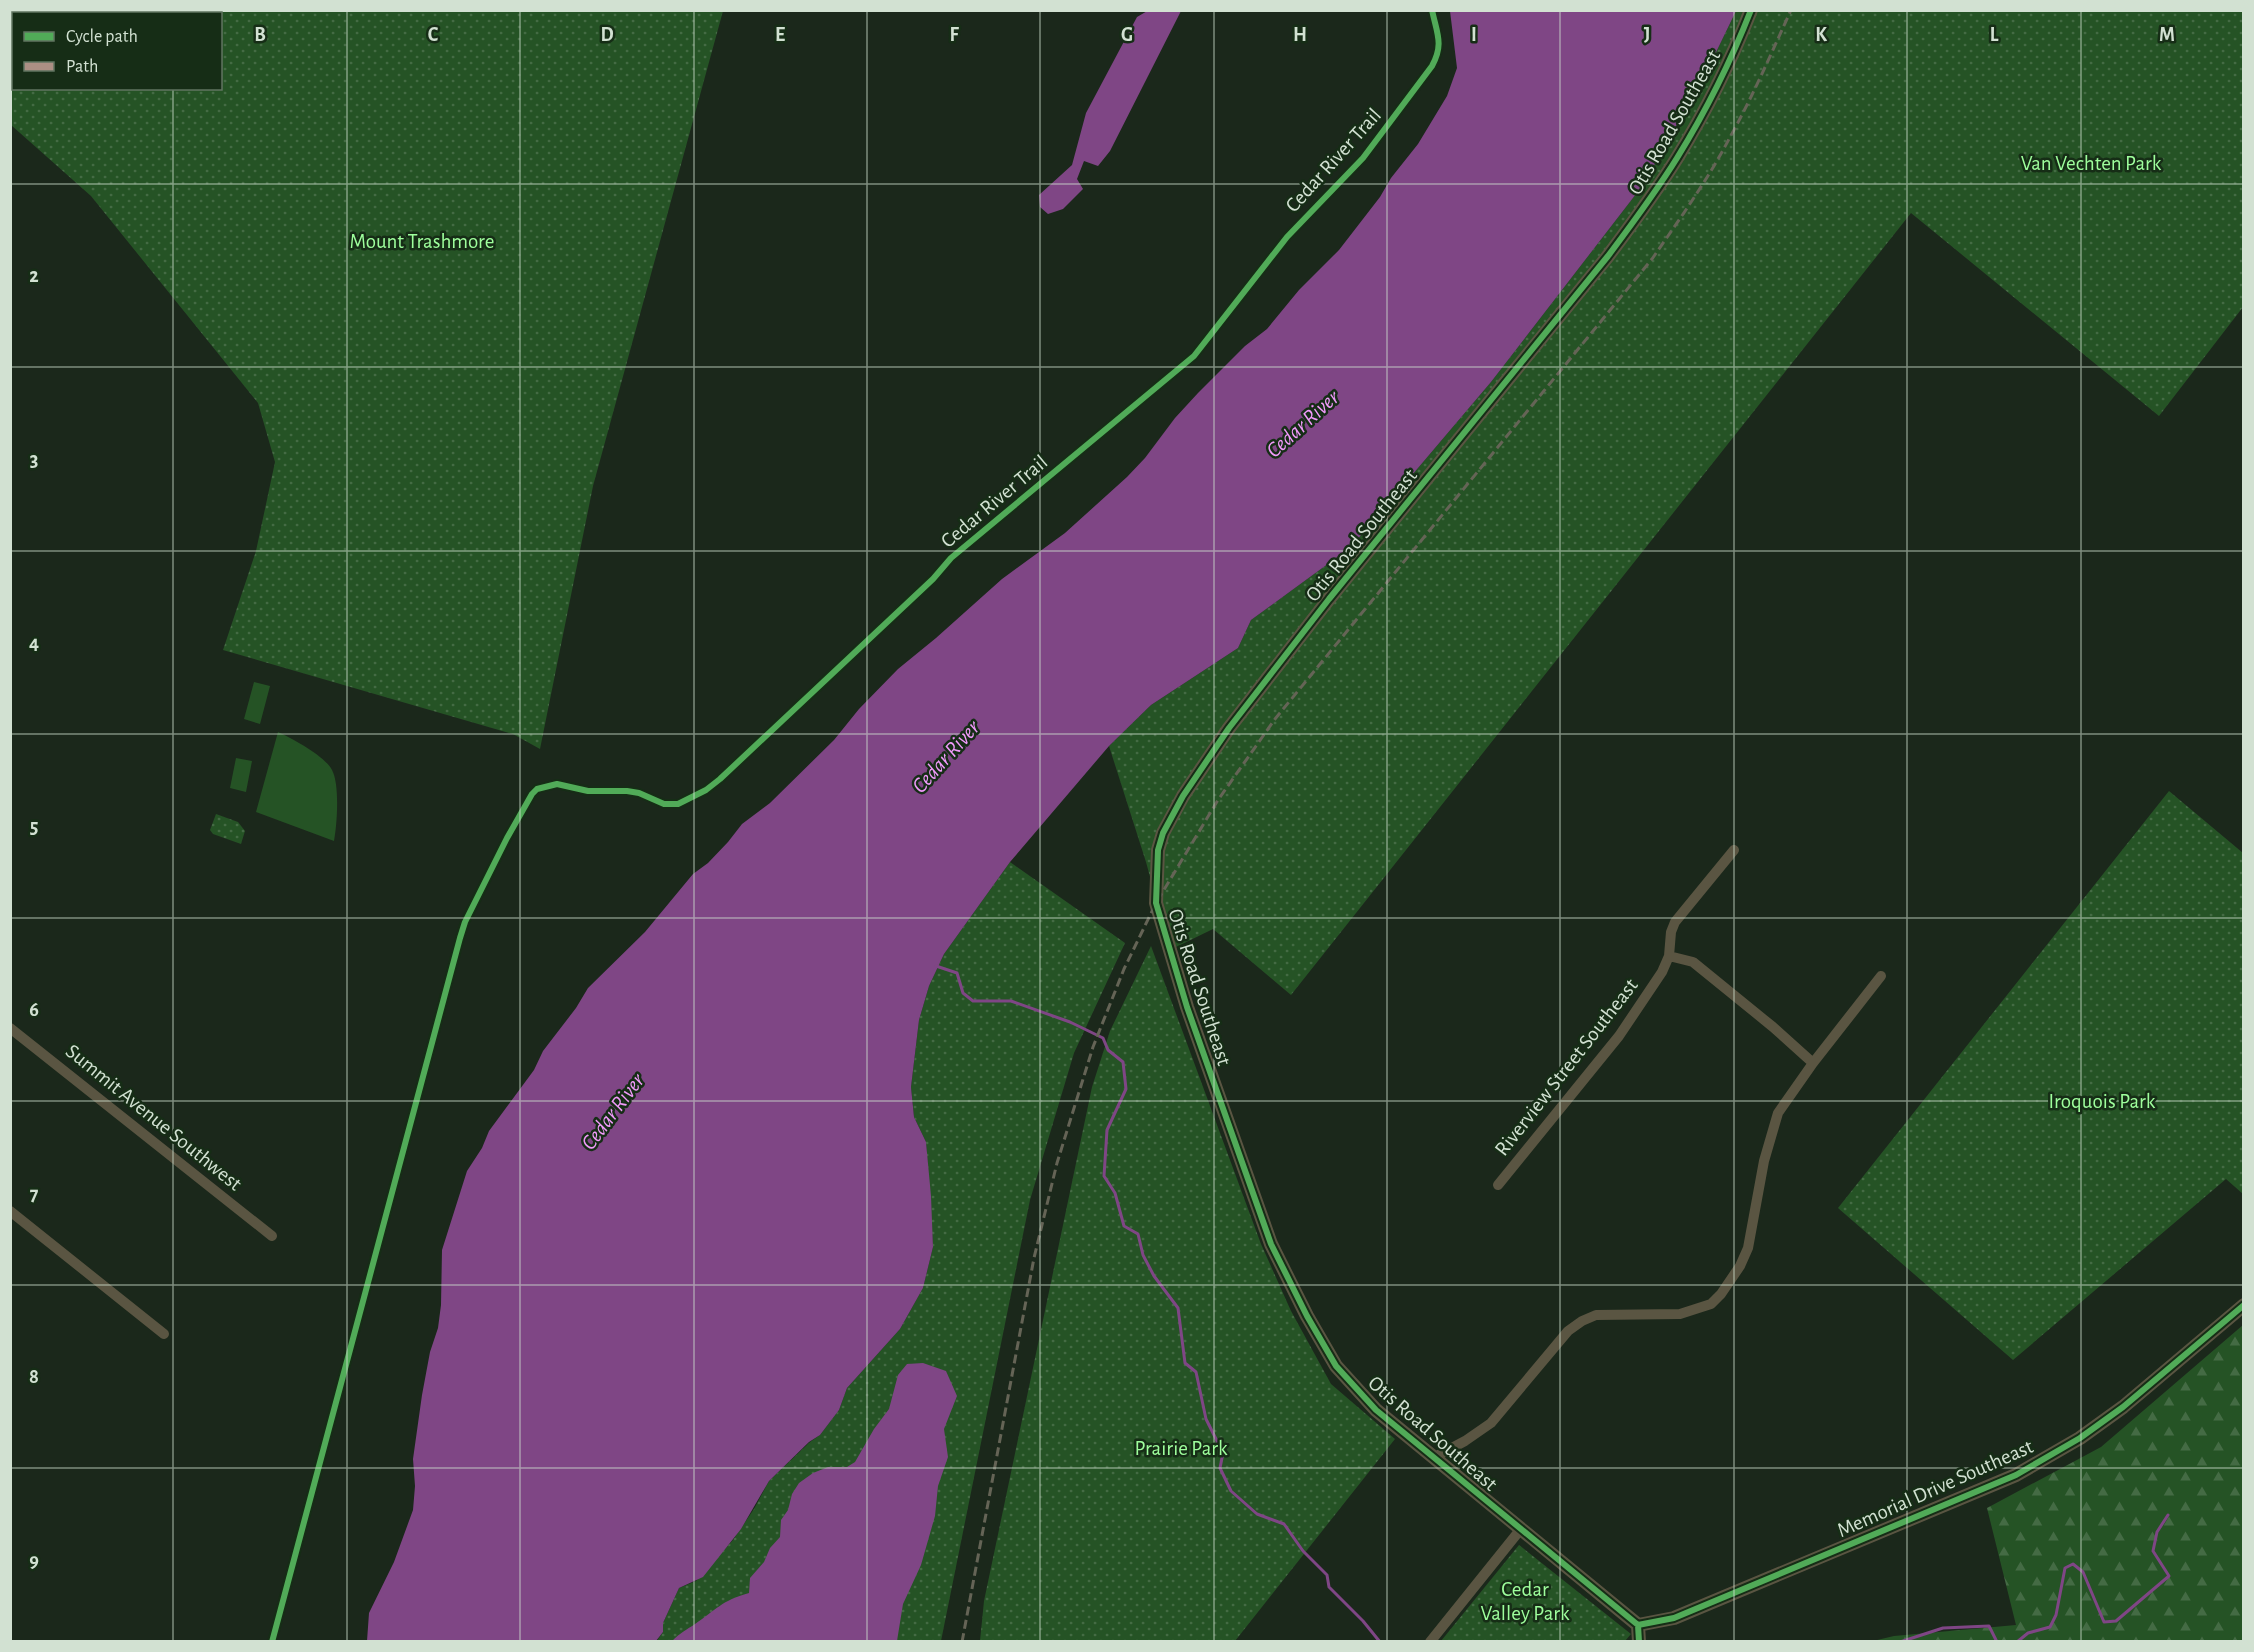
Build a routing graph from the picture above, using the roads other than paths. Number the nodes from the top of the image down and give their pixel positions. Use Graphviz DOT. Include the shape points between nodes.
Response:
graph roads {
  1 [pos="1751,10"];
  2 [pos="1734,850"];
  3 [pos="1669,956"];
  4 [pos="1881,976"];
  5 [pos="10,1028"];
  6 [pos="1813,1063"];
  7 [pos="1498,1185"];
  8 [pos="10,1211"];
  9 [pos="272,1236"];
  10 [pos="2244,1305"];
  11 [pos="164,1334"];
  12 [pos="1433,1458"];
  13 [pos="1520,1530"];
  14 [pos="1638,1625"];
  15 [pos="1430,1641"];
  16 [pos="1639,1641"];
  1 -- 12 [label="street, Otis Road Southeast" via="1735,51 1705,107 1650,198 1608,256 1229,728 1183,796 1158,850 1156,903 1187,1007 1271,1244 1336,1366 1376,1410"];
  2 -- 3 [label="street, Riverview Street Southeast" via="1675,922"];
  3 -- 6 [label="street" via="1693,962"];
  3 -- 7 [label="street, Riverview Street Southeast" via="1620,1036"];
  4 -- 6 [label="street"];
  5 -- 9 [label="street, Summit Avenue Southwest"];
  6 -- 12 [label="street" via="1778,1113 1770,1134 1748,1248 1721,1294 1711,1304 1680,1314 1596,1315 1582,1321 1568,1331 1491,1423"];
  8 -- 11 [label="street"];
  10 -- 14 [label="street, Memorial Drive Southeast" via="2123,1407 2080,1438 2016,1475 1674,1618"];
  12 -- 13 [label="street, Otis Road Southeast"];
  13 -- 14 [label="street, Otis Road Southeast"];
  13 -- 15 [label="street"];
  14 -- 16 [label="street"];
}
